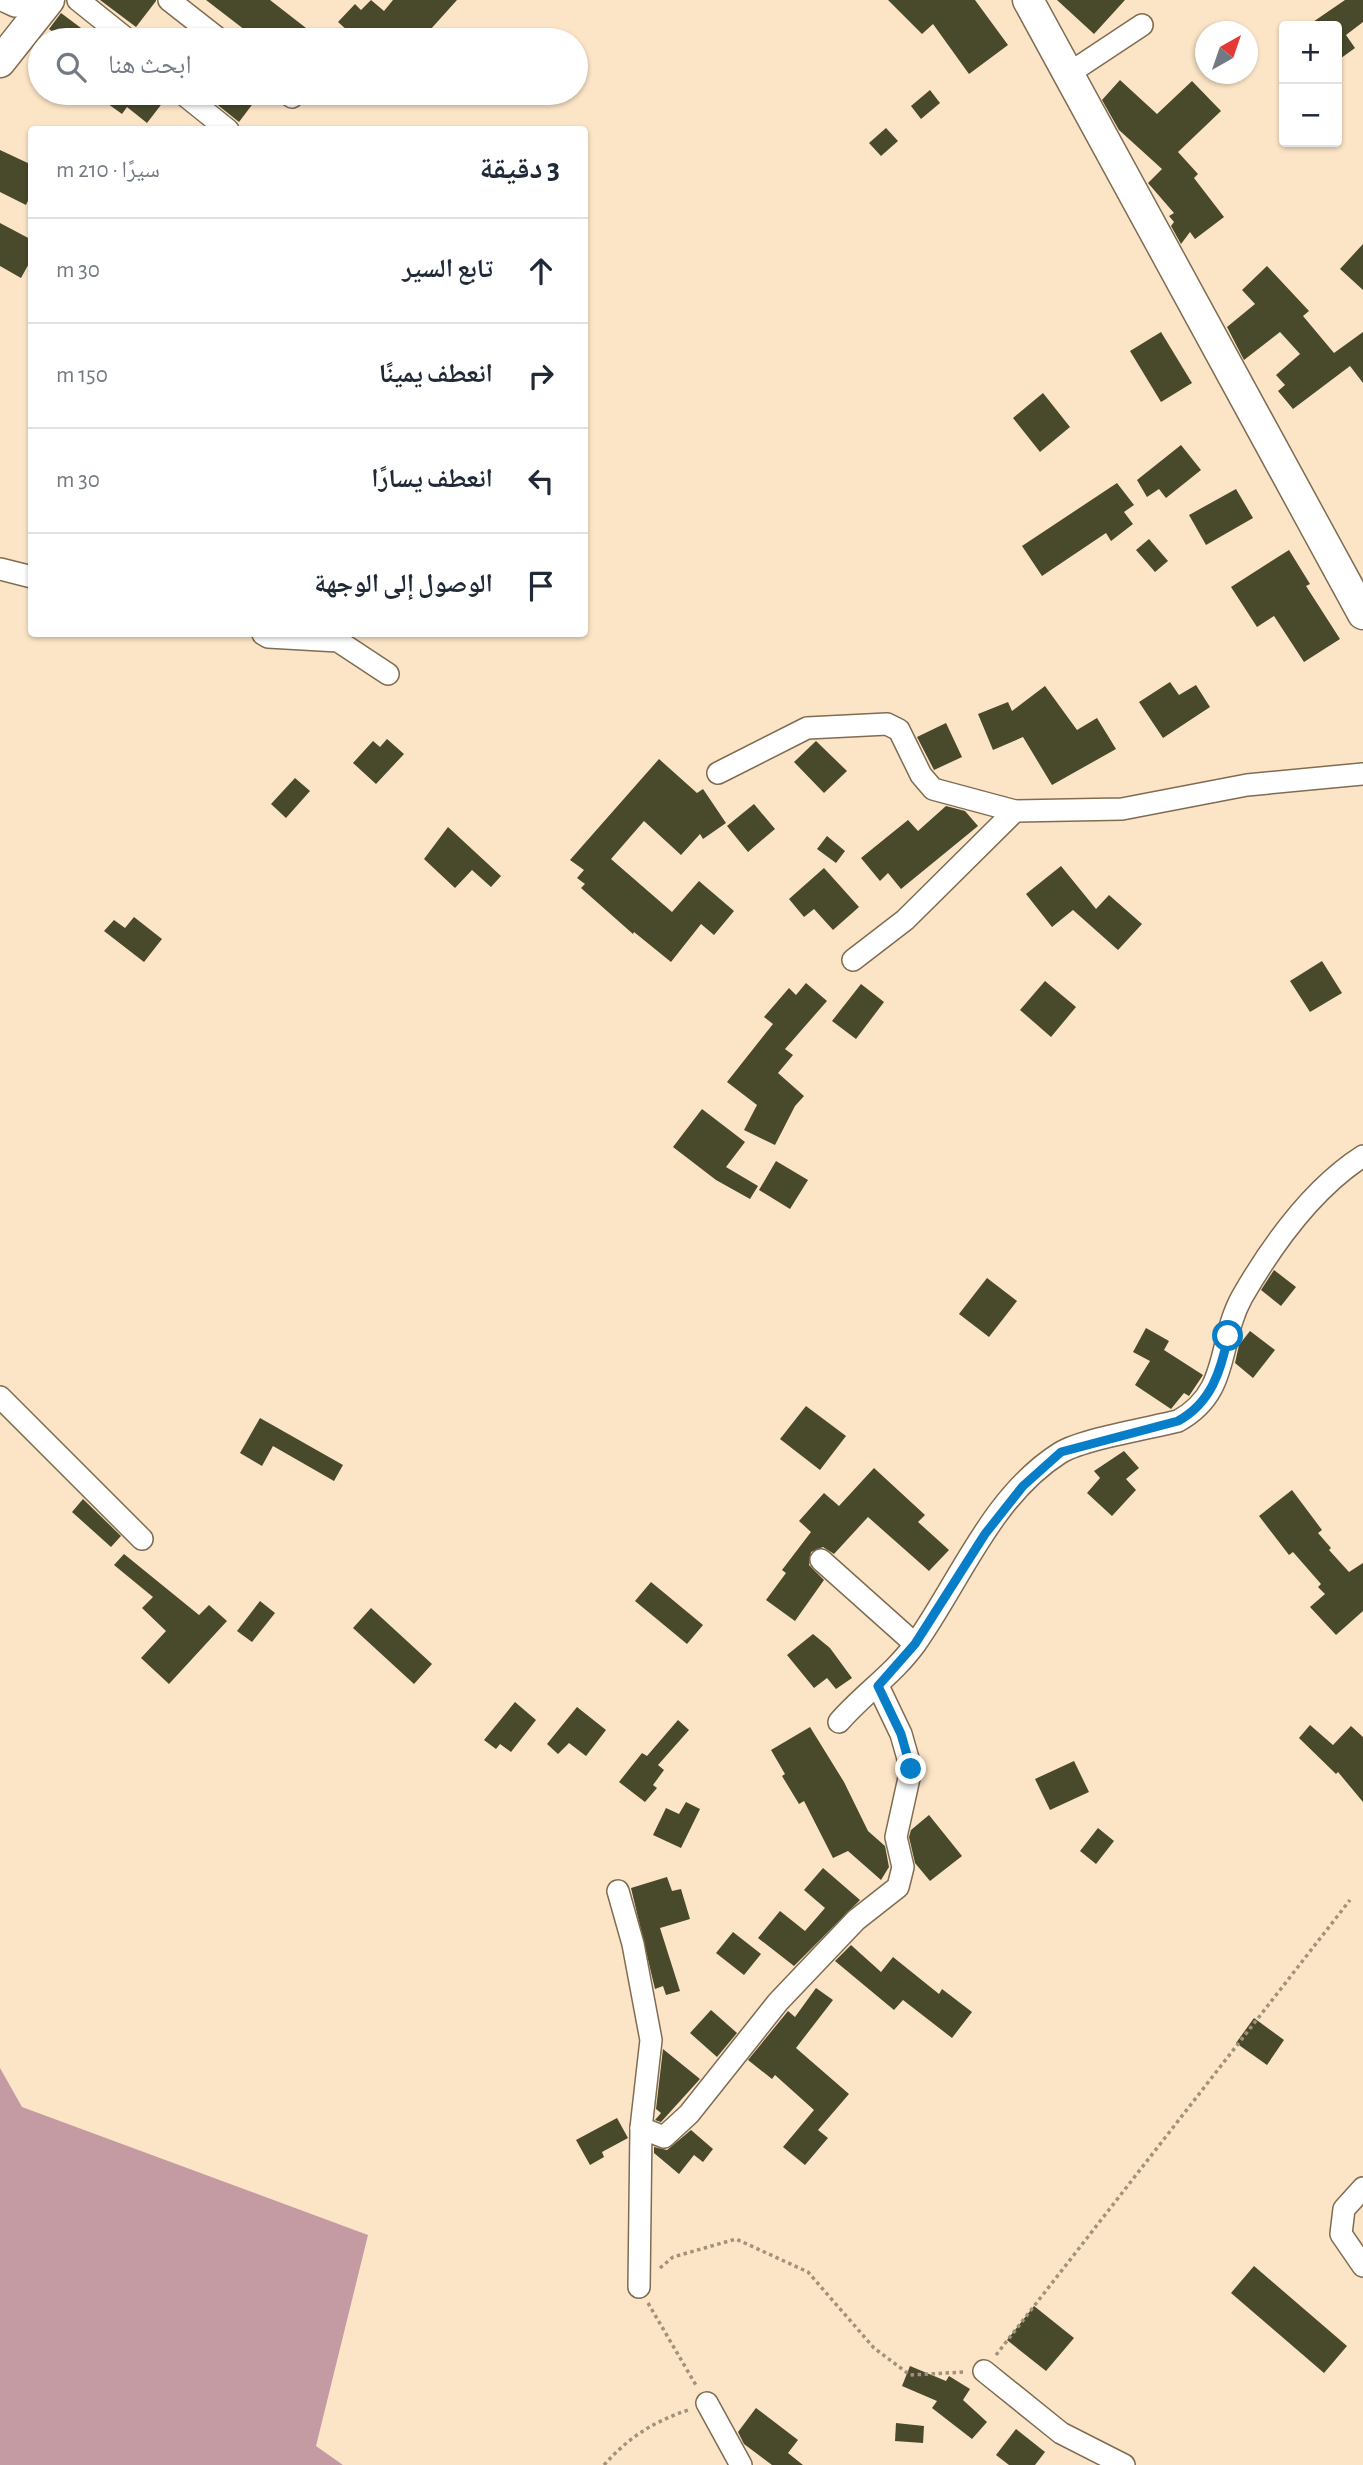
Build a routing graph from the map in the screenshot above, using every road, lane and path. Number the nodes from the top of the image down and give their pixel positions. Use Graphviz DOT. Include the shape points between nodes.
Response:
graph roads {
  1 [pos="78,0"];
  2 [pos="169,0"];
  3 [pos="1028,0"];
  4 [pos="48,2"];
  5 [pos="6,6"];
  6 [pos="1142,25"];
  7 [pos="113,28"];
  8 [pos="205,28"];
  9 [pos="0,62"];
  10 [pos="1068,74"];
  11 [pos="197,105"];
  12 [pos="223,126"];
  13 [pos="0,569"];
  14 [pos="28,576"];
  15 [pos="1363,614"];
  16 [pos="268,637"];
  17 [pos="388,674"];
  18 [pos="718,773"];
  19 [pos="1363,774"];
  20 [pos="1015,811"];
  21 [pos="853,960"];
  22 [pos="1363,1156"];
  23 [pos="0,1397"];
  24 [pos="142,1539"];
  25 [pos="821,1560"];
  26 [pos="915,1644"];
  27 [pos="878,1686"];
  28 [pos="838,1722"];
  29 [pos="618,1891"];
  30 [pos="1350,1900"];
  31 [pos="641,2128"];
  32 [pos="1363,2188"];
  33 [pos="1363,2266"];
  34 [pos="639,2287"];
  35 [pos="984,2371"];
  36 [pos="707,2403"];
  37 [pos="604,2465"];
  38 [pos="741,2465"];
  39 [pos="1124,2465"];
  1 -- 7 [label="street"];
  2 -- 8 [label="street"];
  3 -- 10 [label="main road"];
  4 -- 5 [label="street"];
  4 -- 9 [label="main road"];
  6 -- 10 [label="street"];
  10 -- 15 [label="main road"];
  11 -- 12 [label="street"];
  13 -- 14 [label="street"];
  16 -- 17 [label="street" via="338,642"];
  18 -- 20 [label="street" via="807,728 887,724 900,730 921,775 933,789"];
  19 -- 20 [label="street" via="1247,785 1122,809"];
  20 -- 21 [label="street" via="905,920"];
  22 -- 26 [label="street" via="1335,1174 1308,1205 1241,1298 1216,1381 1194,1413 1061,1452 1004,1506"];
  23 -- 24 [label="street"];
  25 -- 26 [label="street"];
  26 -- 27 [label="street"];
  27 -- 28 [label="street"];
  27 -- 31 [label="street" via="901,1734 911,1769 896,1836 904,1867 898,1886 856,1920 778,2002 689,2114 664,2137"];
  29 -- 31 [label="street" via="633,1944 650,2040"];
  30 -- 35 [label="path"];
  31 -- 34 [label="street"];
  32 -- 33 [label="street" via="1344,2209 1341,2234"];
  34 -- 35 [label="path" via="673,2257 736,2239 808,2272 874,2348 910,2375"];
  34 -- 36 [label="path"];
  35 -- 39 [label="street" via="1061,2433"];
  36 -- 37 [label="path" via="656,2421 625,2441"];
  36 -- 38 [label="street"];
}
